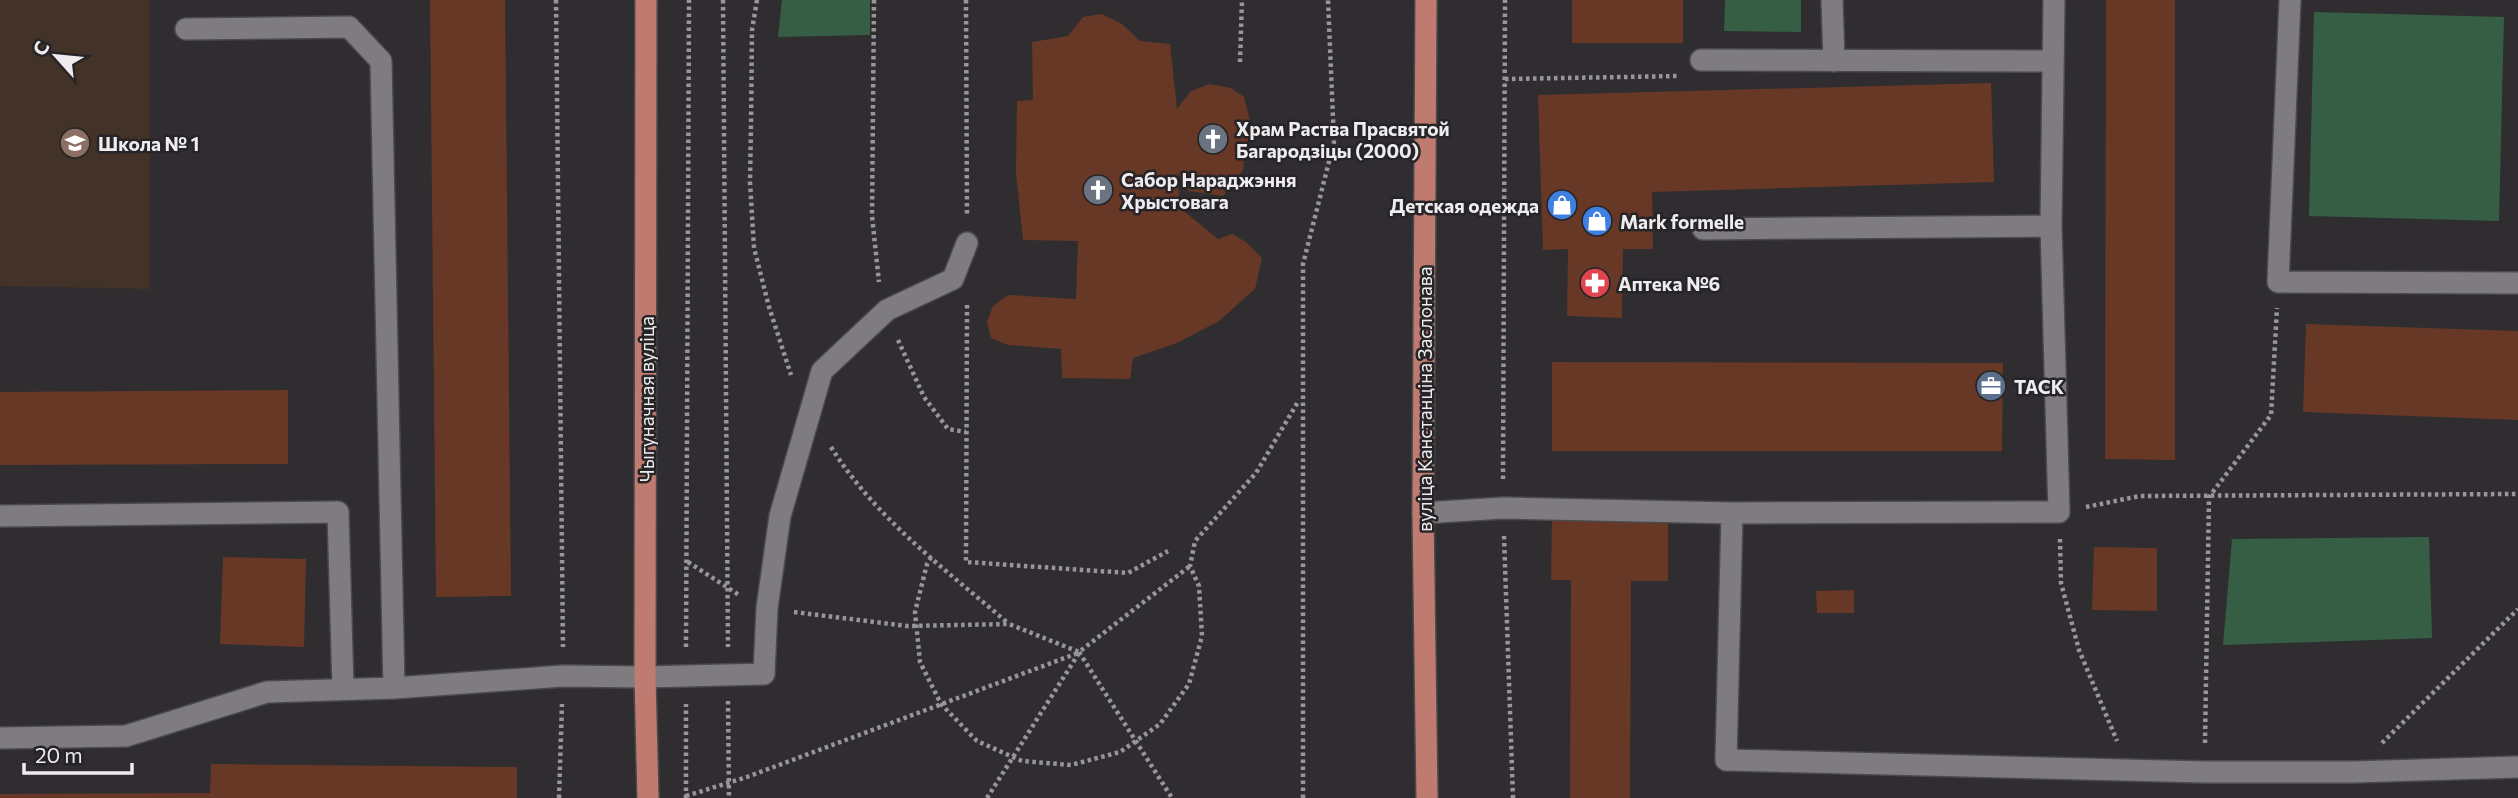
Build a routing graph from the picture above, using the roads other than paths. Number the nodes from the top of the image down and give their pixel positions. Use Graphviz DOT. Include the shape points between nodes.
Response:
graph roads {
  1 [pos="646,0"];
  2 [pos="1426,0"];
  3 [pos="1832,0"];
  4 [pos="2054,0"];
  5 [pos="2290,0"];
  6 [pos="186,29"];
  7 [pos="1701,60"];
  8 [pos="1834,61"];
  9 [pos="2053,61"];
  10 [pos="2051,226"];
  11 [pos="1703,229"];
  12 [pos="967,243"];
  13 [pos="2518,283"];
  14 [pos="1423,513"];
  15 [pos="1731,513"];
  16 [pos="0,516"];
  17 [pos="645,677"];
  18 [pos="394,688"];
  19 [pos="343,689"];
  20 [pos="0,738"];
  21 [pos="2518,767"];
  22 [pos="648,798"];
  23 [pos="1427,798"];
  1 -- 17 [label="main road, Чыгуначная вуліца"];
  2 -- 14 [label="main road, вуліца Канстанціна Заслонава"];
  3 -- 8 [label="lane"];
  4 -- 9 [label="lane"];
  5 -- 13 [label="lane" via="2278,282"];
  6 -- 18 [label="lane" via="349,27 380,61"];
  7 -- 8 [label="lane"];
  8 -- 9 [label="lane"];
  9 -- 10 [label="lane"];
  10 -- 11 [label="lane"];
  10 -- 15 [label="lane" via="2059,512"];
  12 -- 17 [label="lane" via="953,279 887,310 822,371 780,516 764,674"];
  14 -- 15 [label="lane" via="1503,508"];
  14 -- 23 [label="main road, вуліца Канстанціна Заслонава"];
  15 -- 21 [label="lane" via="1726,760 2205,772"];
  16 -- 19 [label="lane" via="338,512"];
  17 -- 18 [label="lane" via="564,676"];
  17 -- 22 [label="main road, Чыгуначная вуліца"];
  18 -- 19 [label="lane"];
  19 -- 20 [label="lane" via="267,692 126,736"];
}
